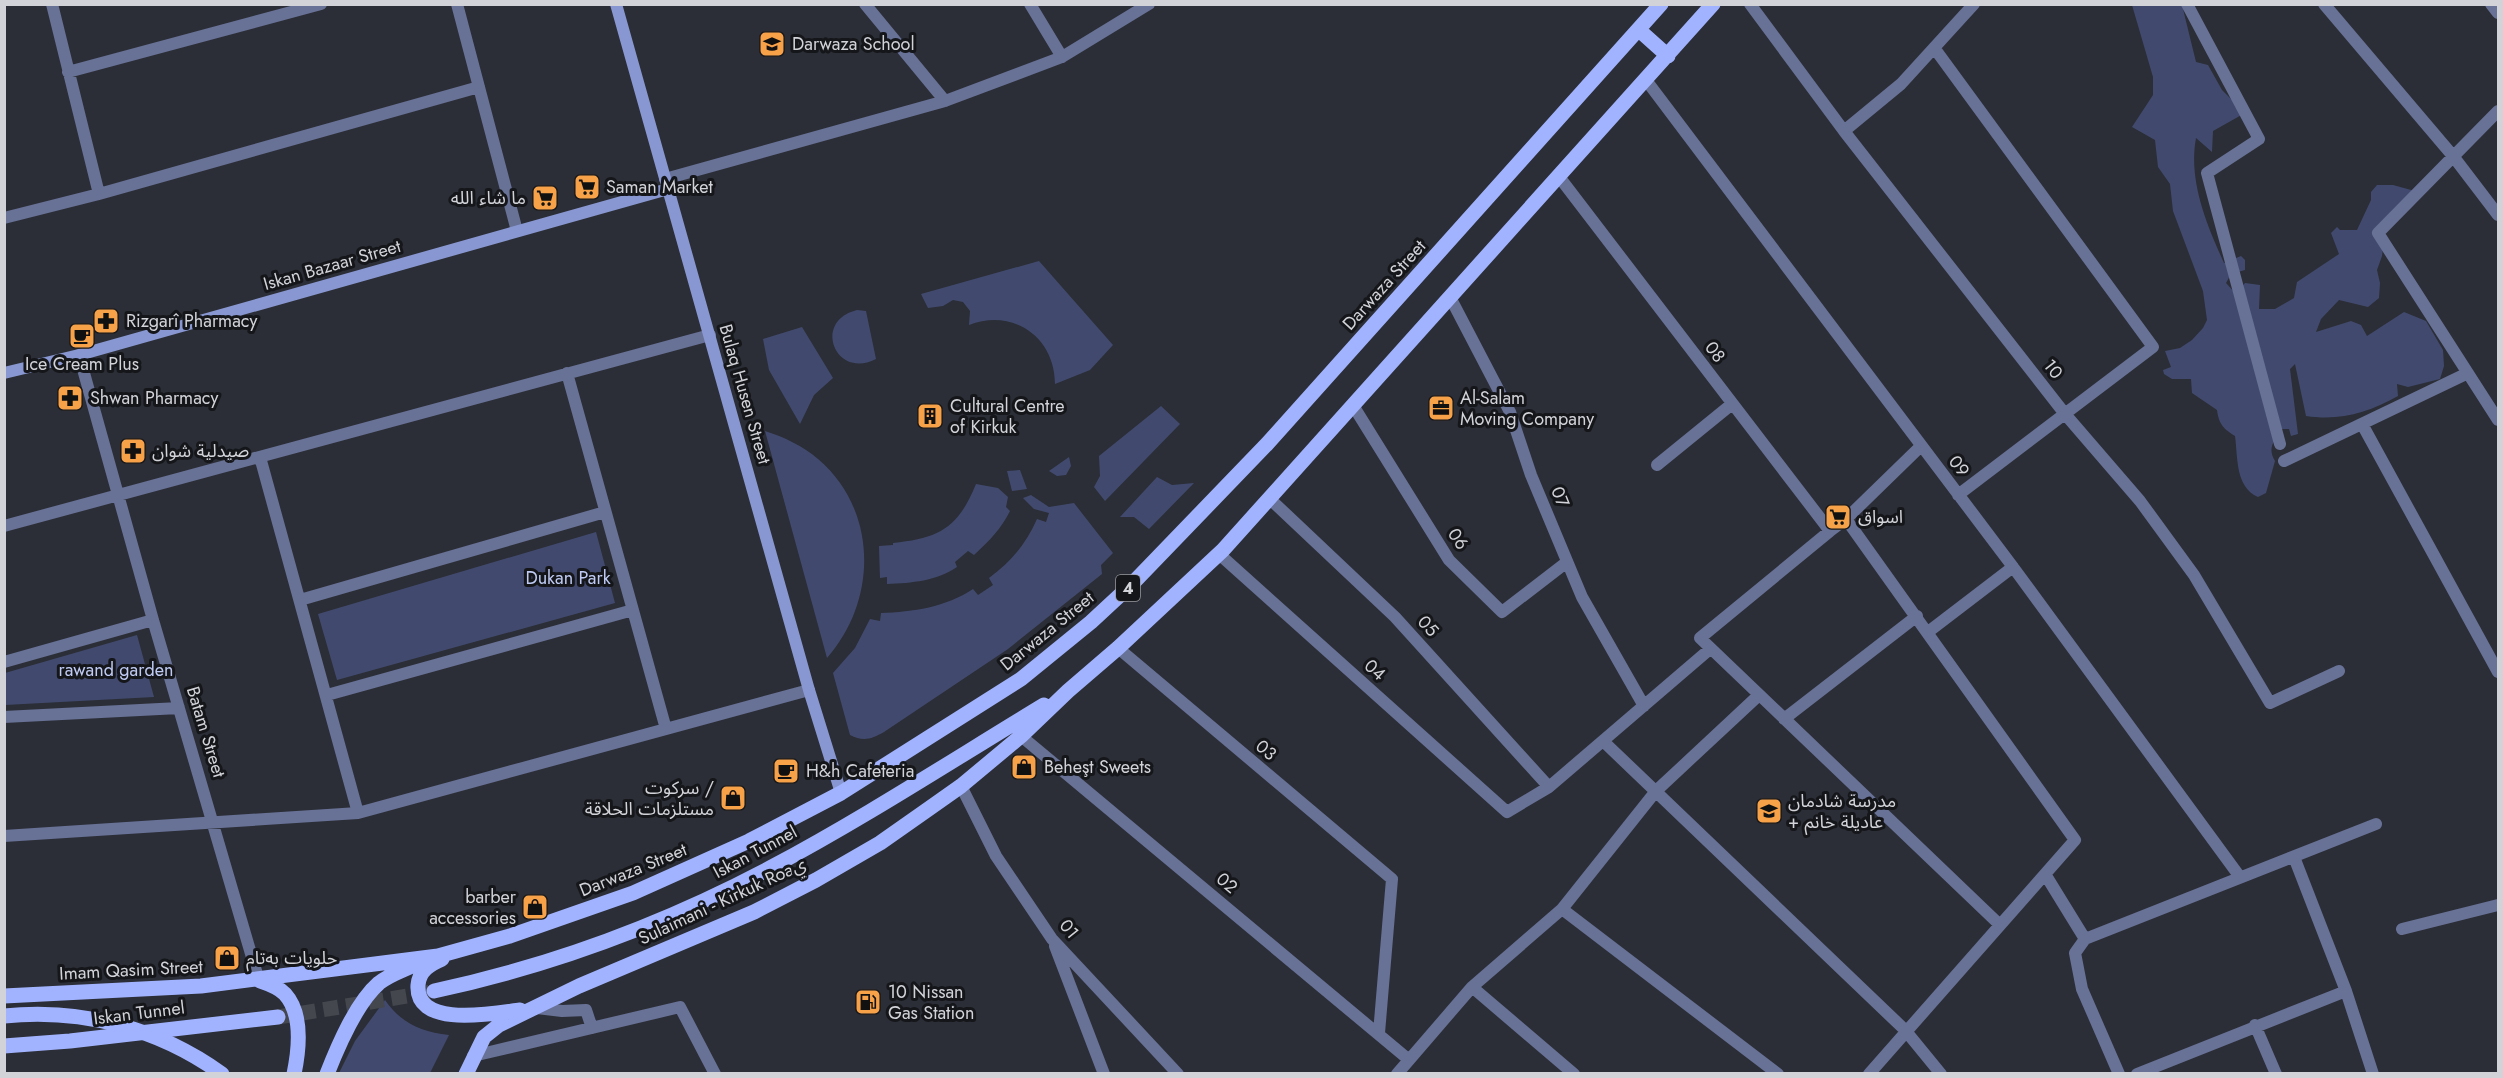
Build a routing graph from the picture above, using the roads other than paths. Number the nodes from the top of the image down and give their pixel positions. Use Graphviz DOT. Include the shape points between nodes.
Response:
graph roads {
  1 [pos="52,4"];
  2 [pos="321,4"];
  3 [pos="457,4"];
  4 [pos="616,4"];
  5 [pos="865,4"];
  6 [pos="1030,4"];
  7 [pos="1149,4"];
  8 [pos="1661,4"];
  9 [pos="1713,4"];
  10 [pos="1750,4"];
  11 [pos="1974,4"];
  12 [pos="2187,4"];
  13 [pos="2324,4"];
  14 [pos="2491,4"];
  15 [pos="2499,14"];
  16 [pos="1639,30"];
  17 [pos="1935,49"];
  18 [pos="1668,56"];
  19 [pos="1062,57"];
  20 [pos="68,72"];
  21 [pos="1646,80"];
  22 [pos="479,87"];
  23 [pos="945,101"];
  24 [pos="2499,111"];
  25 [pos="1844,131"];
  26 [pos="2453,156"];
  27 [pos="1560,178"];
  28 [pos="667,184"];
  29 [pos="99,194"];
  30 [pos="2499,215"];
  31 [pos="4,218"];
  32 [pos="517,231"];
  33 [pos="1451,299"];
  34 [pos="710,335"];
  35 [pos="79,355"];
  36 [pos="4,373"];
  37 [pos="567,373"];
  38 [pos="2468,373"];
  39 [pos="1732,404"];
  40 [pos="1354,407"];
  41 [pos="2065,414"];
  42 [pos="2499,420"];
  43 [pos="2362,424"];
  44 [pos="2280,444"];
  45 [pos="1921,446"];
  46 [pos="260,457"];
  47 [pos="2284,461"];
  48 [pos="1657,465"];
  49 [pos="119,495"];
  50 [pos="1958,495"];
  51 [pos="1270,499"];
  52 [pos="605,512"];
  53 [pos="1846,519"];
  54 [pos="4,526"];
  55 [pos="1830,531"];
  56 [pos="1219,554"];
  57 [pos="1568,562"];
  58 [pos="2013,567"];
  59 [pos="300,600"];
  60 [pos="633,610"];
  61 [pos="1917,616"];
  62 [pos="153,620"];
  63 [pos="1928,632"];
  64 [pos="1118,648"];
  65 [pos="1710,649"];
  66 [pos="4,662"];
  67 [pos="2339,671"];
  68 [pos="2499,672"];
  69 [pos="809,690"];
  70 [pos="1068,691"];
  71 [pos="327,695"];
  72 [pos="1759,695"];
  73 [pos="1644,706"];
  74 [pos="179,708"];
  75 [pos="4,717"];
  76 [pos="1784,719"];
  77 [pos="666,729"];
  78 [pos="1022,736"];
  79 [pos="1603,741"];
  80 [pos="962,786"];
  81 [pos="1549,787"];
  82 [pos="1656,791"];
  83 [pos="841,793"];
  84 [pos="358,813"];
  85 [pos="215,824"];
  86 [pos="2376,824"];
  87 [pos="4,836"];
  88 [pos="2294,857"];
  89 [pos="2045,874"];
  90 [pos="2240,877"];
  91 [pos="2499,905"];
  92 [pos="1562,909"];
  93 [pos="2000,925"];
  94 [pos="2402,929"];
  95 [pos="1052,939"];
  96 [pos="2085,939"];
  97 [pos="476,946"];
  98 [pos="438,956"];
  99 [pos="259,981"];
  100 [pos="1472,987"];
  101 [pos="434,991"];
  102 [pos="2346,991"];
  103 [pos="4,996"];
  104 [pos="537,1008"];
  105 [pos="4,1016"];
  106 [pos="278,1017"];
  107 [pos="2255,1025"];
  108 [pos="592,1028"];
  109 [pos="1905,1030"];
  110 [pos="1379,1033"];
  111 [pos="4,1046"];
  112 [pos="473,1056"];
  113 [pos="1408,1059"];
  114 [pos="222,1074"];
  115 [pos="294,1074"];
  116 [pos="327,1074"];
  117 [pos="466,1074"];
  118 [pos="715,1074"];
  119 [pos="1104,1074"];
  120 [pos="1178,1074"];
  121 [pos="1396,1074"];
  122 [pos="1574,1074"];
  123 [pos="1778,1074"];
  124 [pos="1869,1074"];
  125 [pos="1941,1074"];
  126 [pos="2119,1074"];
  127 [pos="2137,1074"];
  128 [pos="2276,1074"];
  129 [pos="2373,1074"];
  1 -- 20 [label="street"];
  2 -- 20 [label="street"];
  3 -- 22 [label="street"];
  4 -- 28 [label="street, Bulaq Husen Street"];
  5 -- 23 [label="street"];
  6 -- 19 [label="street"];
  7 -- 19 [label="street"];
  8 -- 16 [label="main road, Darwaza Street / 4"];
  9 -- 18 [label="main road, 4"];
  10 -- 25 [label="street, 10"];
  11 -- 17 [label="street"];
  12 -- 44 [label="street" via="2259,139 2207,173"];
  13 -- 26 [label="street"];
  14 -- 15 [label="street"];
  16 -- 18 [label="main road"];
  16 -- 83 [label="main road, Darwaza Street / 4" via="1275,436 1132,584 1021,679"];
  17 -- 25 [label="street" via="1901,84"];
  17 -- 41 [label="street" via="2153,347"];
  18 -- 21 [label="main road, 4"];
  19 -- 23 [label="street"];
  20 -- 29 [label="street"];
  21 -- 27 [label="main road, 4"];
  21 -- 45 [label="street, 09"];
  22 -- 29 [label="street"];
  22 -- 32 [label="street"];
  23 -- 28 [label="street"];
  24 -- 26 [label="street"];
  25 -- 41 [label="street, 10"];
  26 -- 30 [label="street"];
  26 -- 38 [label="street" via="2378,233"];
  27 -- 33 [label="main road, 4"];
  27 -- 39 [label="street, 08"];
  28 -- 32 [label="street, Iskan Bazaar Street"];
  28 -- 34 [label="street, Bulaq Husen Street"];
  29 -- 31 [label="street"];
  32 -- 35 [label="street, Iskan Bazaar Street"];
  33 -- 40 [label="main road, 4"];
  33 -- 57 [label="street, 07" via="1509,412"];
  34 -- 37 [label="street"];
  34 -- 69 [label="street, Bulaq Husen Street"];
  35 -- 36 [label="street, Iskan Bazaar Street"];
  35 -- 49 [label="street, Batam Street"];
  37 -- 46 [label="street"];
  37 -- 52 [label="street"];
  38 -- 42 [label="street"];
  38 -- 43 [label="street"];
  39 -- 48 [label="street"];
  39 -- 55 [label="street, 08"];
  40 -- 51 [label="main road, 4"];
  40 -- 57 [label="street, 06" via="1449,560 1502,612"];
  41 -- 50 [label="street"];
  41 -- 67 [label="street, 10" via="2140,501 2194,574 2270,702"];
  43 -- 47 [label="street"];
  43 -- 68 [label="street"];
  45 -- 50 [label="street, 09"];
  45 -- 53 [label="street"];
  46 -- 49 [label="street"];
  46 -- 59 [label="street"];
  49 -- 54 [label="street"];
  49 -- 62 [label="street, Batam Street"];
  50 -- 58 [label="street, 09"];
  51 -- 56 [label="main road, 4"];
  51 -- 81 [label="street, 05" via="1395,617"];
  52 -- 59 [label="street"];
  52 -- 60 [label="street"];
  53 -- 55 [label="street"];
  53 -- 61 [label="street"];
  55 -- 65 [label="street" via="1700,638"];
  56 -- 64 [label="main road, 4"];
  56 -- 81 [label="street, 04" via="1507,812"];
  57 -- 73 [label="street, 07" via="1582,597"];
  58 -- 63 [label="street"];
  58 -- 90 [label="street, 09"];
  59 -- 71 [label="street"];
  60 -- 71 [label="street"];
  60 -- 77 [label="street"];
  61 -- 63 [label="street"];
  61 -- 76 [label="street"];
  62 -- 66 [label="street"];
  62 -- 74 [label="street, Batam Street"];
  63 -- 89 [label="street" via="2074,840"];
  64 -- 70 [label="main road, 4"];
  64 -- 110 [label="street, 03" via="1392,879"];
  65 -- 72 [label="street"];
  65 -- 73 [label="street"];
  69 -- 77 [label="street"];
  69 -- 83 [label="street, Bulaq Husen Street"];
  70 -- 78 [label="main road, Sulaimani - Kirkuk Roaي"];
  70 -- 101 [label="main road, Iskan Tunnel" via="838,830 702,902 553,960"];
  71 -- 84 [label="street"];
  72 -- 76 [label="street"];
  72 -- 82 [label="street"];
  73 -- 79 [label="street"];
  74 -- 75 [label="street"];
  74 -- 85 [label="street, Batam Street"];
  76 -- 93 [label="street"];
  77 -- 84 [label="street"];
  78 -- 80 [label="main road, Sulaimani - Kirkuk Roaي"];
  78 -- 110 [label="street, 02"];
  79 -- 81 [label="street"];
  79 -- 82 [label="street"];
  80 -- 95 [label="street, 01" via="996,856"];
  80 -- 104 [label="main road, Sulaimani - Kirkuk Roaي" via="880,843 816,880 754,912 579,986"];
  82 -- 92 [label="street"];
  82 -- 109 [label="street"];
  83 -- 97 [label="main road, Darwaza Street / 4" via="682,873 569,917"];
  84 -- 85 [label="street"];
  85 -- 87 [label="street"];
  85 -- 99 [label="street, Batam Street"];
  86 -- 88 [label="street"];
  88 -- 90 [label="street"];
  88 -- 102 [label="street"];
  89 -- 93 [label="street"];
  89 -- 96 [label="street"];
  90 -- 96 [label="street"];
  91 -- 94 [label="street"];
  92 -- 100 [label="street"];
  92 -- 123 [label="street"];
  93 -- 109 [label="street"];
  95 -- 119 [label="street"];
  95 -- 120 [label="street, 01"];
  96 -- 126 [label="street" via="2075,953 2082,990"];
  97 -- 98 [label="main road, Darwaza Street / 4"];
  97 -- 104 [label="main road" via="438,960 424,971 418,987 425,1004 460,1016"];
  98 -- 99 [label="main road, Imam Qasim Street"];
  98 -- 116 [label="main road" via="397,972 372,990 348,1028"];
  99 -- 103 [label="main road, Imam Qasim Street"];
  99 -- 115 [label="main road" via="281,990 292,1008 298,1032"];
  100 -- 113 [label="street"];
  100 -- 122 [label="street"];
  102 -- 107 [label="street"];
  102 -- 129 [label="street"];
  104 -- 108 [label="street" via="586,1010"];
  104 -- 112 [label="main road, Sulaimani - Kirkuk Roaي" via="499,1024 484,1037"];
  105 -- 114 [label="main road, bridge" via="55,1014 116,1023 173,1044"];
  106 -- 111 [label="main road, Iskan Tunnel"];
  107 -- 127 [label="street"];
  107 -- 128 [label="street"];
  108 -- 112 [label="street"];
  108 -- 118 [label="street" via="680,1007"];
  109 -- 124 [label="street"];
  109 -- 125 [label="street"];
  110 -- 113 [label="street, 02"];
  112 -- 117 [label="main road"];
  113 -- 121 [label="street"];
}
